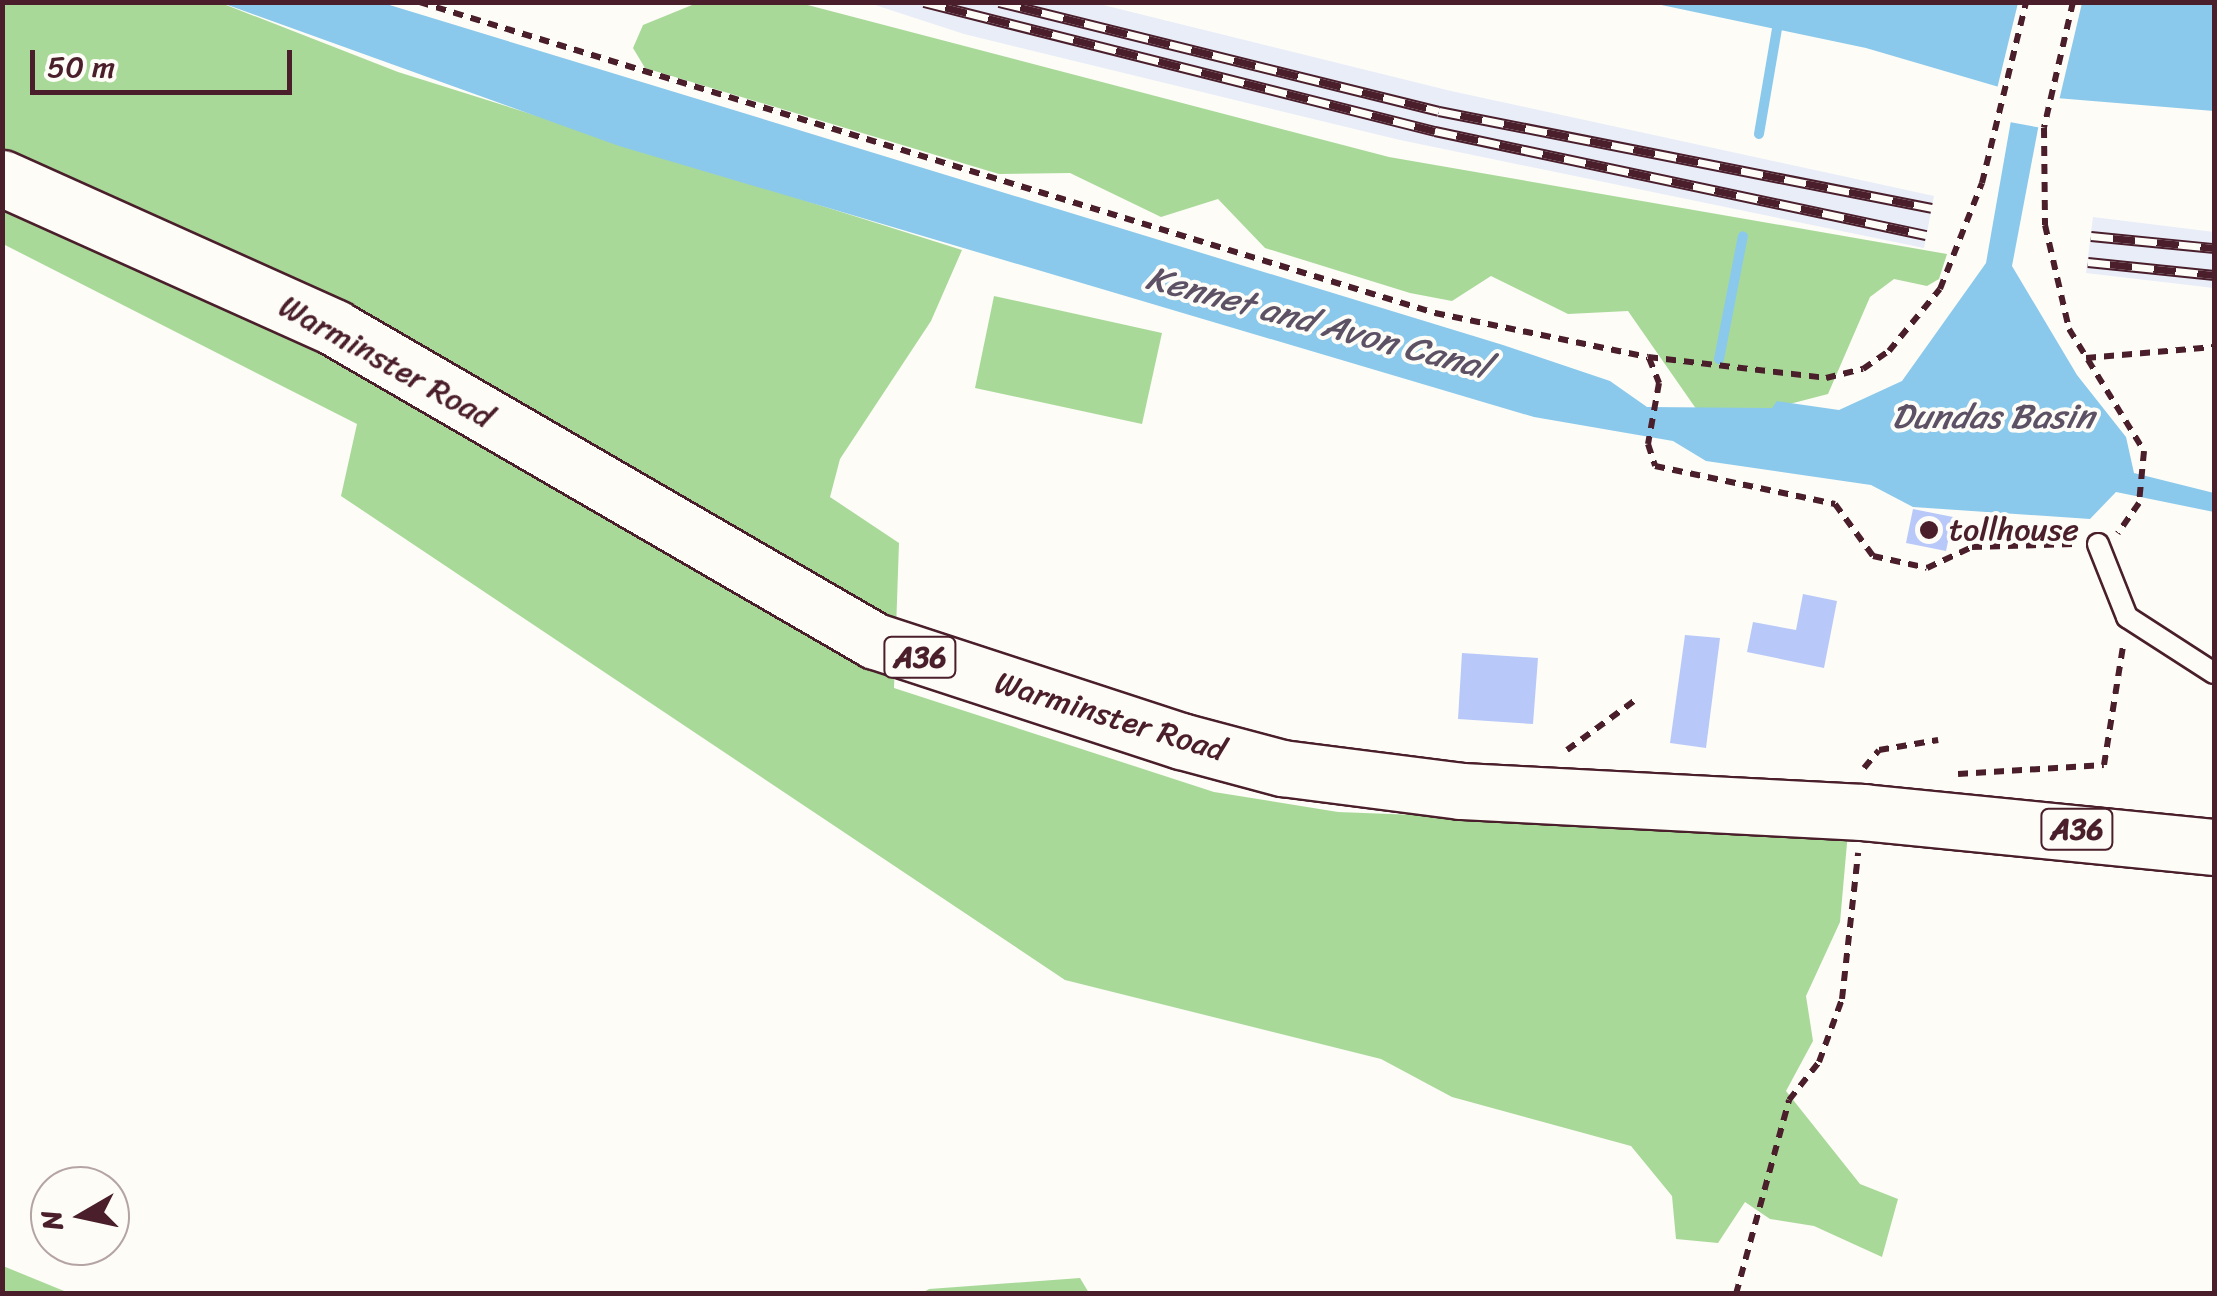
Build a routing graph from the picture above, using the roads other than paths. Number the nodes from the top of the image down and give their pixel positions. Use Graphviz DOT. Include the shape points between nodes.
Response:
graph roads {
  1 [pos="2,178"];
  2 [pos="2098,544"];
  3 [pos="2214,673"];
  4 [pos="2214,847"];
  1 -- 4 [label="highway, Warminster Road / A36" via="335,328 875,641 1282,768 1855,832 1938,818"];
  2 -- 3 [label="lane" via="2127,617"];
}
